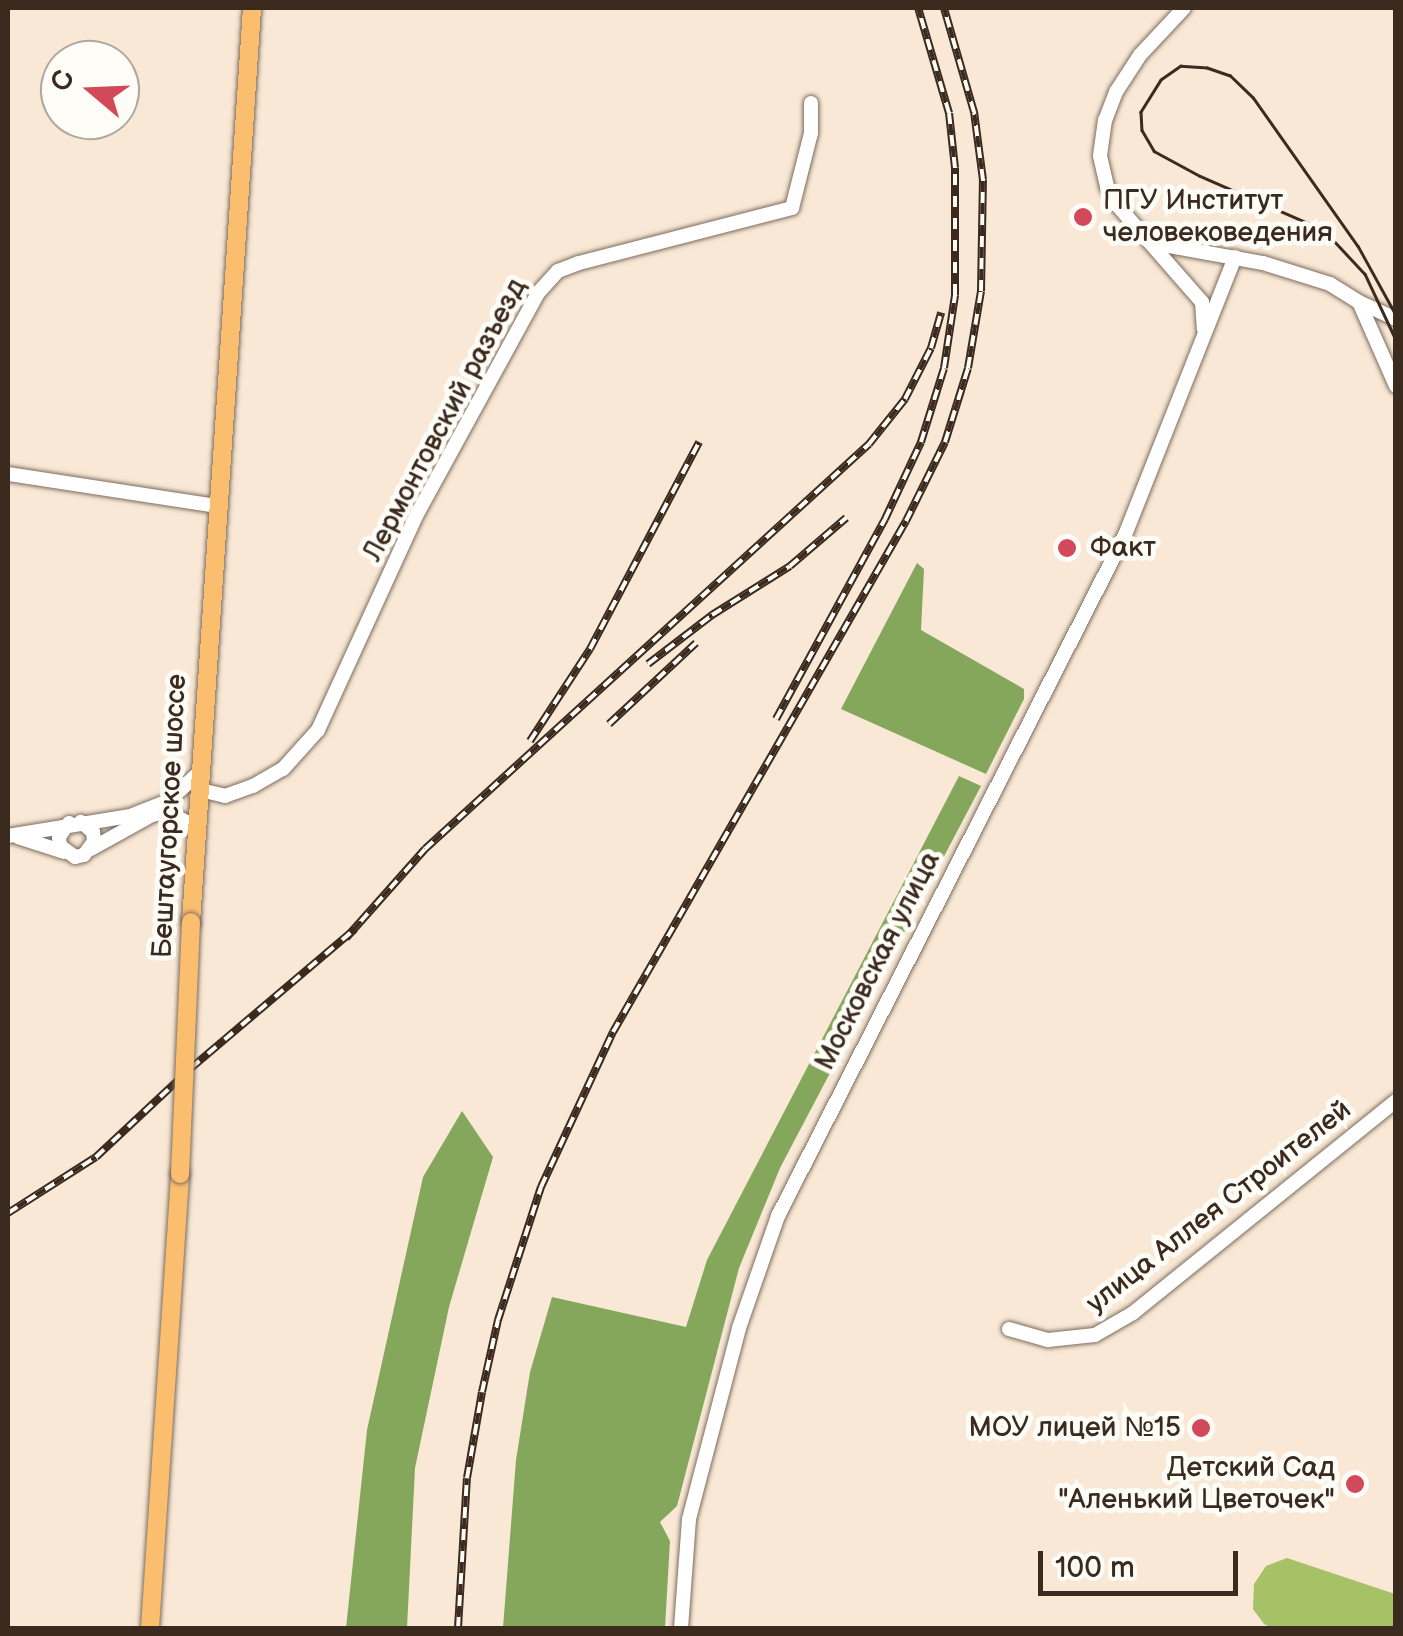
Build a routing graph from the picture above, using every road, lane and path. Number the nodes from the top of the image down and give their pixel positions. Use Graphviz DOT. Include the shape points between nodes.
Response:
graph roads {
  1 [pos="252,8"];
  2 [pos="1184,8"];
  3 [pos="811,103"];
  4 [pos="1152,243"];
  5 [pos="1235,257"];
  6 [pos="1360,302"];
  7 [pos="1396,319"];
  8 [pos="1204,344"];
  9 [pos="1396,386"];
  10 [pos="8,474"];
  11 [pos="216,506"];
  12 [pos="201,771"];
  13 [pos="200,790"];
  14 [pos="74,822"];
  15 [pos="197,827"];
  16 [pos="8,837"];
  17 [pos="91,850"];
  18 [pos="66,853"];
  19 [pos="1396,1101"];
  20 [pos="1009,1329"];
  21 [pos="150,1628"];
  22 [pos="681,1628"];
  1 -- 11 [label="main road, Бештаугорское шоссе"];
  2 -- 4 [label="street" via="1140,55 1109,106 1100,138 1107,187"];
  3 -- 13 [label="street, Лермонтовский разъезд" via="815,112 792,208 578,262 558,271 538,293 416,516 318,730 283,769 254,786 225,796"];
  4 -- 5 [label="street"];
  4 -- 8 [label="street" via="1202,302"];
  5 -- 6 [label="street" via="1312,276"];
  5 -- 8 [label="street, Московская улица"];
  6 -- 7 [label="street"];
  6 -- 9 [label="street"];
  8 -- 22 [label="street, Московская улица" via="1125,536 778,1216 738,1328 693,1503"];
  10 -- 11 [label="street"];
  11 -- 12 [label="main road, Бештаугорское шоссе"];
  12 -- 13 [label="main road, Бештаугорское шоссе"];
  12 -- 14 [label="street" via="168,801 102,822"];
  13 -- 15 [label="main road, Бештаугорское шоссе"];
  14 -- 16 [label="street"];
  14 -- 17 [label="street" via="93,832"];
  14 -- 18 [label="street" via="59,837"];
  15 -- 17 [label="street" via="166,812 152,815"];
  15 -- 21 [label="main road, Бештаугорское шоссе, bridge"];
  16 -- 18 [label="street"];
  17 -- 18 [label="street"];
  19 -- 20 [label="street, улица Аллея Строителей" via="1284,1195 1095,1335 1048,1340"];
}
